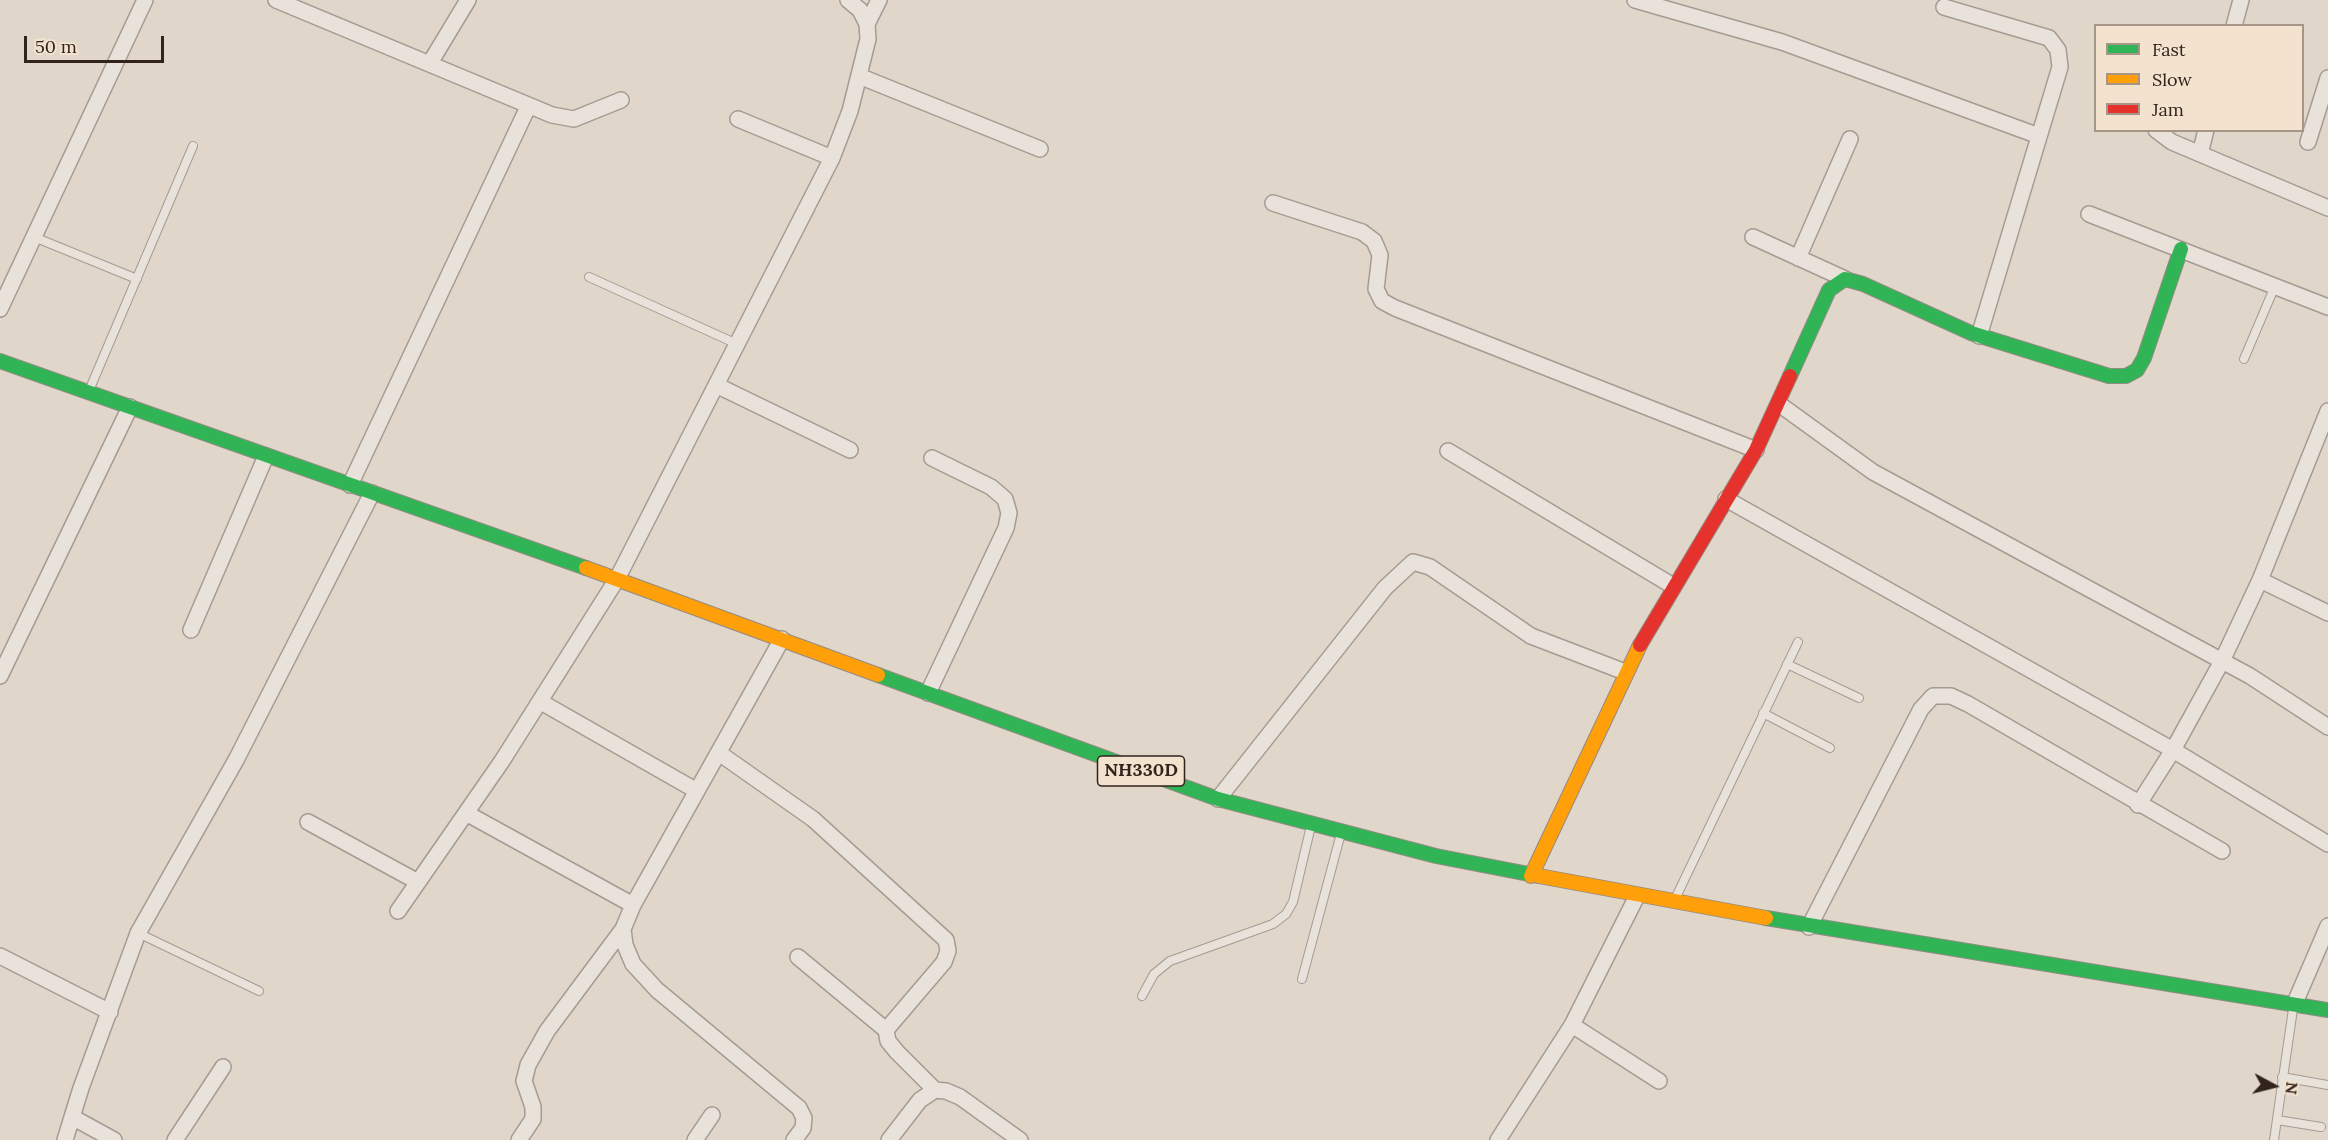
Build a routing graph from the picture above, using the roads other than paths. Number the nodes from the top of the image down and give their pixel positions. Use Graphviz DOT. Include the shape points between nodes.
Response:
graph roads {
  1 [pos="145,0"];
  2 [pos="276,0"];
  3 [pos="468,0"];
  4 [pos="848,0"];
  5 [pos="879,0"];
  6 [pos="1635,0"];
  7 [pos="2241,0"];
  8 [pos="1944,7"];
  9 [pos="867,24"];
  10 [pos="2235,24"];
  11 [pos="430,63"];
  12 [pos="859,76"];
  13 [pos="2328,78"];
  14 [pos="621,100"];
  15 [pos="528,108"];
  16 [pos="738,118"];
  17 [pos="2158,132"];
  18 [pos="2206,132"];
  19 [pos="2039,136"];
  20 [pos="1850,139"];
  21 [pos="2308,142"];
  22 [pos="194,146"];
  23 [pos="1040,149"];
  24 [pos="2200,154"];
  25 [pos="832,158"];
  26 [pos="1274,203"];
  27 [pos="2328,208"];
  28 [pos="2089,214"];
  29 [pos="34,237"];
  30 [pos="1753,237"];
  31 [pos="2181,249"];
  32 [pos="1798,258"];
  33 [pos="589,277"];
  34 [pos="137,279"];
  35 [pos="1845,279"];
  36 [pos="2274,286"];
  37 [pos="2328,307"];
  38 [pos="0,309"];
  39 [pos="1979,336"];
  40 [pos="737,344"];
  41 [pos="2244,359"];
  42 [pos="0,361"];
  43 [pos="716,385"];
  44 [pos="88,393"];
  45 [pos="1779,404"];
  46 [pos="130,407"];
  47 [pos="2328,410"];
  48 [pos="850,450"];
  49 [pos="1756,450"];
  50 [pos="1448,451"];
  51 [pos="266,456"];
  52 [pos="933,458"];
  53 [pos="350,485"];
  54 [pos="372,493"];
  55 [pos="1726,499"];
  56 [pos="617,579"];
  57 [pos="2260,580"];
  58 [pos="1673,586"];
  59 [pos="2328,613"];
  60 [pos="191,630"];
  61 [pos="782,639"];
  62 [pos="1798,642"];
  63 [pos="2222,661"];
  64 [pos="1787,664"];
  65 [pos="1626,672"];
  66 [pos="0,676"];
  67 [pos="928,693"];
  68 [pos="1859,698"];
  69 [pos="541,702"];
  70 [pos="1764,713"];
  71 [pos="2328,727"];
  72 [pos="1830,748"];
  73 [pos="2173,750"];
  74 [pos="719,753"];
  75 [pos="697,791"];
  76 [pos="1218,799"];
  77 [pos="2138,805"];
  78 [pos="466,813"];
  79 [pos="308,822"];
  80 [pos="1311,826"];
  81 [pos="1341,833"];
  82 [pos="2328,844"];
  83 [pos="2222,851"];
  84 [pos="1531,876"];
  85 [pos="418,882"];
  86 [pos="1637,896"];
  87 [pos="1673,903"];
  88 [pos="633,905"];
  89 [pos="398,911"];
  90 [pos="2328,926"];
  91 [pos="1809,927"];
  92 [pos="623,929"];
  93 [pos="138,933"];
  94 [pos="0,956"];
  95 [pos="798,957"];
  96 [pos="1302,979"];
  97 [pos="259,991"];
  98 [pos="1142,996"];
  99 [pos="2294,1005"];
  100 [pos="2328,1010"];
  101 [pos="110,1012"];
  102 [pos="1572,1025"];
  103 [pos="886,1030"];
  104 [pos="223,1067"];
  105 [pos="2282,1077"];
  106 [pos="1659,1081"];
  107 [pos="2328,1085"];
  108 [pos="934,1090"];
  109 [pos="712,1115"];
  110 [pos="72,1117"];
  111 [pos="2277,1120"];
  112 [pos="2321,1127"];
  113 [pos="65,1140"];
  114 [pos="114,1140"];
  115 [pos="175,1140"];
  116 [pos="519,1140"];
  117 [pos="695,1140"];
  118 [pos="794,1140"];
  119 [pos="889,1140"];
  120 [pos="1020,1140"];
  121 [pos="1498,1140"];
  122 [pos="2274,1140"];
  1 -- 29 [label="street"];
  2 -- 11 [label="street"];
  3 -- 11 [label="street"];
  4 -- 9 [label="street" via="860,10"];
  5 -- 9 [label="street"];
  6 -- 19 [label="street" via="1782,42"];
  7 -- 10 [label="street"];
  8 -- 19 [label="street" via="2049,38 2058,50 2060,67"];
  9 -- 12 [label="street" via="868,39"];
  11 -- 15 [label="street"];
  12 -- 23 [label="street"];
  12 -- 25 [label="street"];
  13 -- 21 [label="street"];
  14 -- 15 [label="street" via="574,119"];
  15 -- 53 [label="street"];
  16 -- 25 [label="street"];
  17 -- 24 [label="street"];
  18 -- 24 [label="street"];
  19 -- 39 [label="street"];
  20 -- 32 [label="street"];
  22 -- 34 [label="lane"];
  24 -- 27 [label="street"];
  25 -- 40 [label="street"];
  26 -- 49 [label="street" via="1362,232 1374,241 1380,255 1376,289 1382,301 1395,309"];
  28 -- 31 [label="street"];
  29 -- 34 [label="lane"];
  29 -- 38 [label="street"];
  30 -- 32 [label="street"];
  31 -- 36 [label="street"];
  31 -- 39 [label="main road" via="2144,358 2137,370 2126,376 2109,376"];
  32 -- 35 [label="street"];
  33 -- 40 [label="lane"];
  34 -- 44 [label="lane"];
  35 -- 39 [label="main road"];
  35 -- 45 [label="main road" via="1829,290"];
  36 -- 37 [label="street"];
  36 -- 41 [label="lane"];
  40 -- 43 [label="street"];
  42 -- 44 [label="main road, NH330D"];
  43 -- 48 [label="street"];
  43 -- 56 [label="street"];
  44 -- 46 [label="main road, NH330D"];
  45 -- 49 [label="main road"];
  45 -- 63 [label="street" via="1893,484"];
  46 -- 51 [label="main road, NH330D"];
  46 -- 66 [label="street"];
  47 -- 57 [label="street"];
  49 -- 55 [label="main road"];
  50 -- 58 [label="street"];
  51 -- 53 [label="main road, NH330D"];
  51 -- 60 [label="street"];
  52 -- 67 [label="street" via="991,487 1005,499 1009,513 1006,528"];
  53 -- 54 [label="main road, NH330D"];
  54 -- 56 [label="main road, NH330D"];
  54 -- 93 [label="street" via="236,759"];
  55 -- 58 [label="main road"];
  55 -- 73 [label="street"];
  56 -- 61 [label="main road, NH330D"];
  56 -- 69 [label="street"];
  57 -- 59 [label="street"];
  57 -- 63 [label="street"];
  58 -- 65 [label="main road"];
  61 -- 67 [label="main road, NH330D"];
  61 -- 74 [label="street"];
  62 -- 64 [label="lane"];
  63 -- 71 [label="street"];
  63 -- 73 [label="street"];
  64 -- 68 [label="lane"];
  64 -- 70 [label="lane"];
  65 -- 76 [label="street" via="1531,636 1430,567 1413,562 1385,588"];
  65 -- 84 [label="main road"];
  67 -- 76 [label="main road, NH330D"];
  69 -- 75 [label="street"];
  69 -- 78 [label="street"];
  70 -- 72 [label="lane"];
  70 -- 87 [label="lane"];
  73 -- 77 [label="street"];
  73 -- 82 [label="street"];
  74 -- 75 [label="street"];
  74 -- 103 [label="street" via="813,819 946,940 944,962"];
  75 -- 88 [label="street"];
  76 -- 80 [label="main road, NH330D"];
  77 -- 83 [label="street"];
  77 -- 91 [label="street" via="1968,704 1951,696 1933,696 1921,709"];
  78 -- 85 [label="street"];
  78 -- 88 [label="street"];
  79 -- 85 [label="street"];
  80 -- 81 [label="main road, NH330D"];
  80 -- 98 [label="lane" via="1293,902 1286,914 1273,924 1170,961 1154,974"];
  81 -- 84 [label="main road, NH330D"];
  81 -- 96 [label="lane"];
  84 -- 86 [label="main road, NH330D"];
  85 -- 89 [label="street"];
  86 -- 87 [label="main road, NH330D"];
  86 -- 102 [label="street"];
  87 -- 91 [label="main road, NH330D"];
  88 -- 92 [label="street"];
  90 -- 99 [label="street"];
  91 -- 99 [label="main road, NH330D"];
  92 -- 116 [label="street" via="547,1031 528,1065 524,1081 533,1119"];
  92 -- 118 [label="street" via="633,964 657,990 799,1108 803,1128"];
  93 -- 97 [label="lane"];
  93 -- 101 [label="street"];
  94 -- 101 [label="street"];
  95 -- 103 [label="street"];
  99 -- 100 [label="main road, NH330D"];
  99 -- 105 [label="lane"];
  101 -- 110 [label="street"];
  102 -- 106 [label="street"];
  102 -- 121 [label="street"];
  103 -- 108 [label="street" via="888,1041"];
  104 -- 115 [label="street"];
  105 -- 107 [label="lane"];
  105 -- 111 [label="lane"];
  108 -- 119 [label="street" via="920,1100"];
  108 -- 120 [label="street" via="946,1090 960,1097"];
  109 -- 117 [label="street"];
  110 -- 113 [label="street"];
  110 -- 114 [label="street"];
  111 -- 112 [label="lane"];
  111 -- 122 [label="lane"];
}
